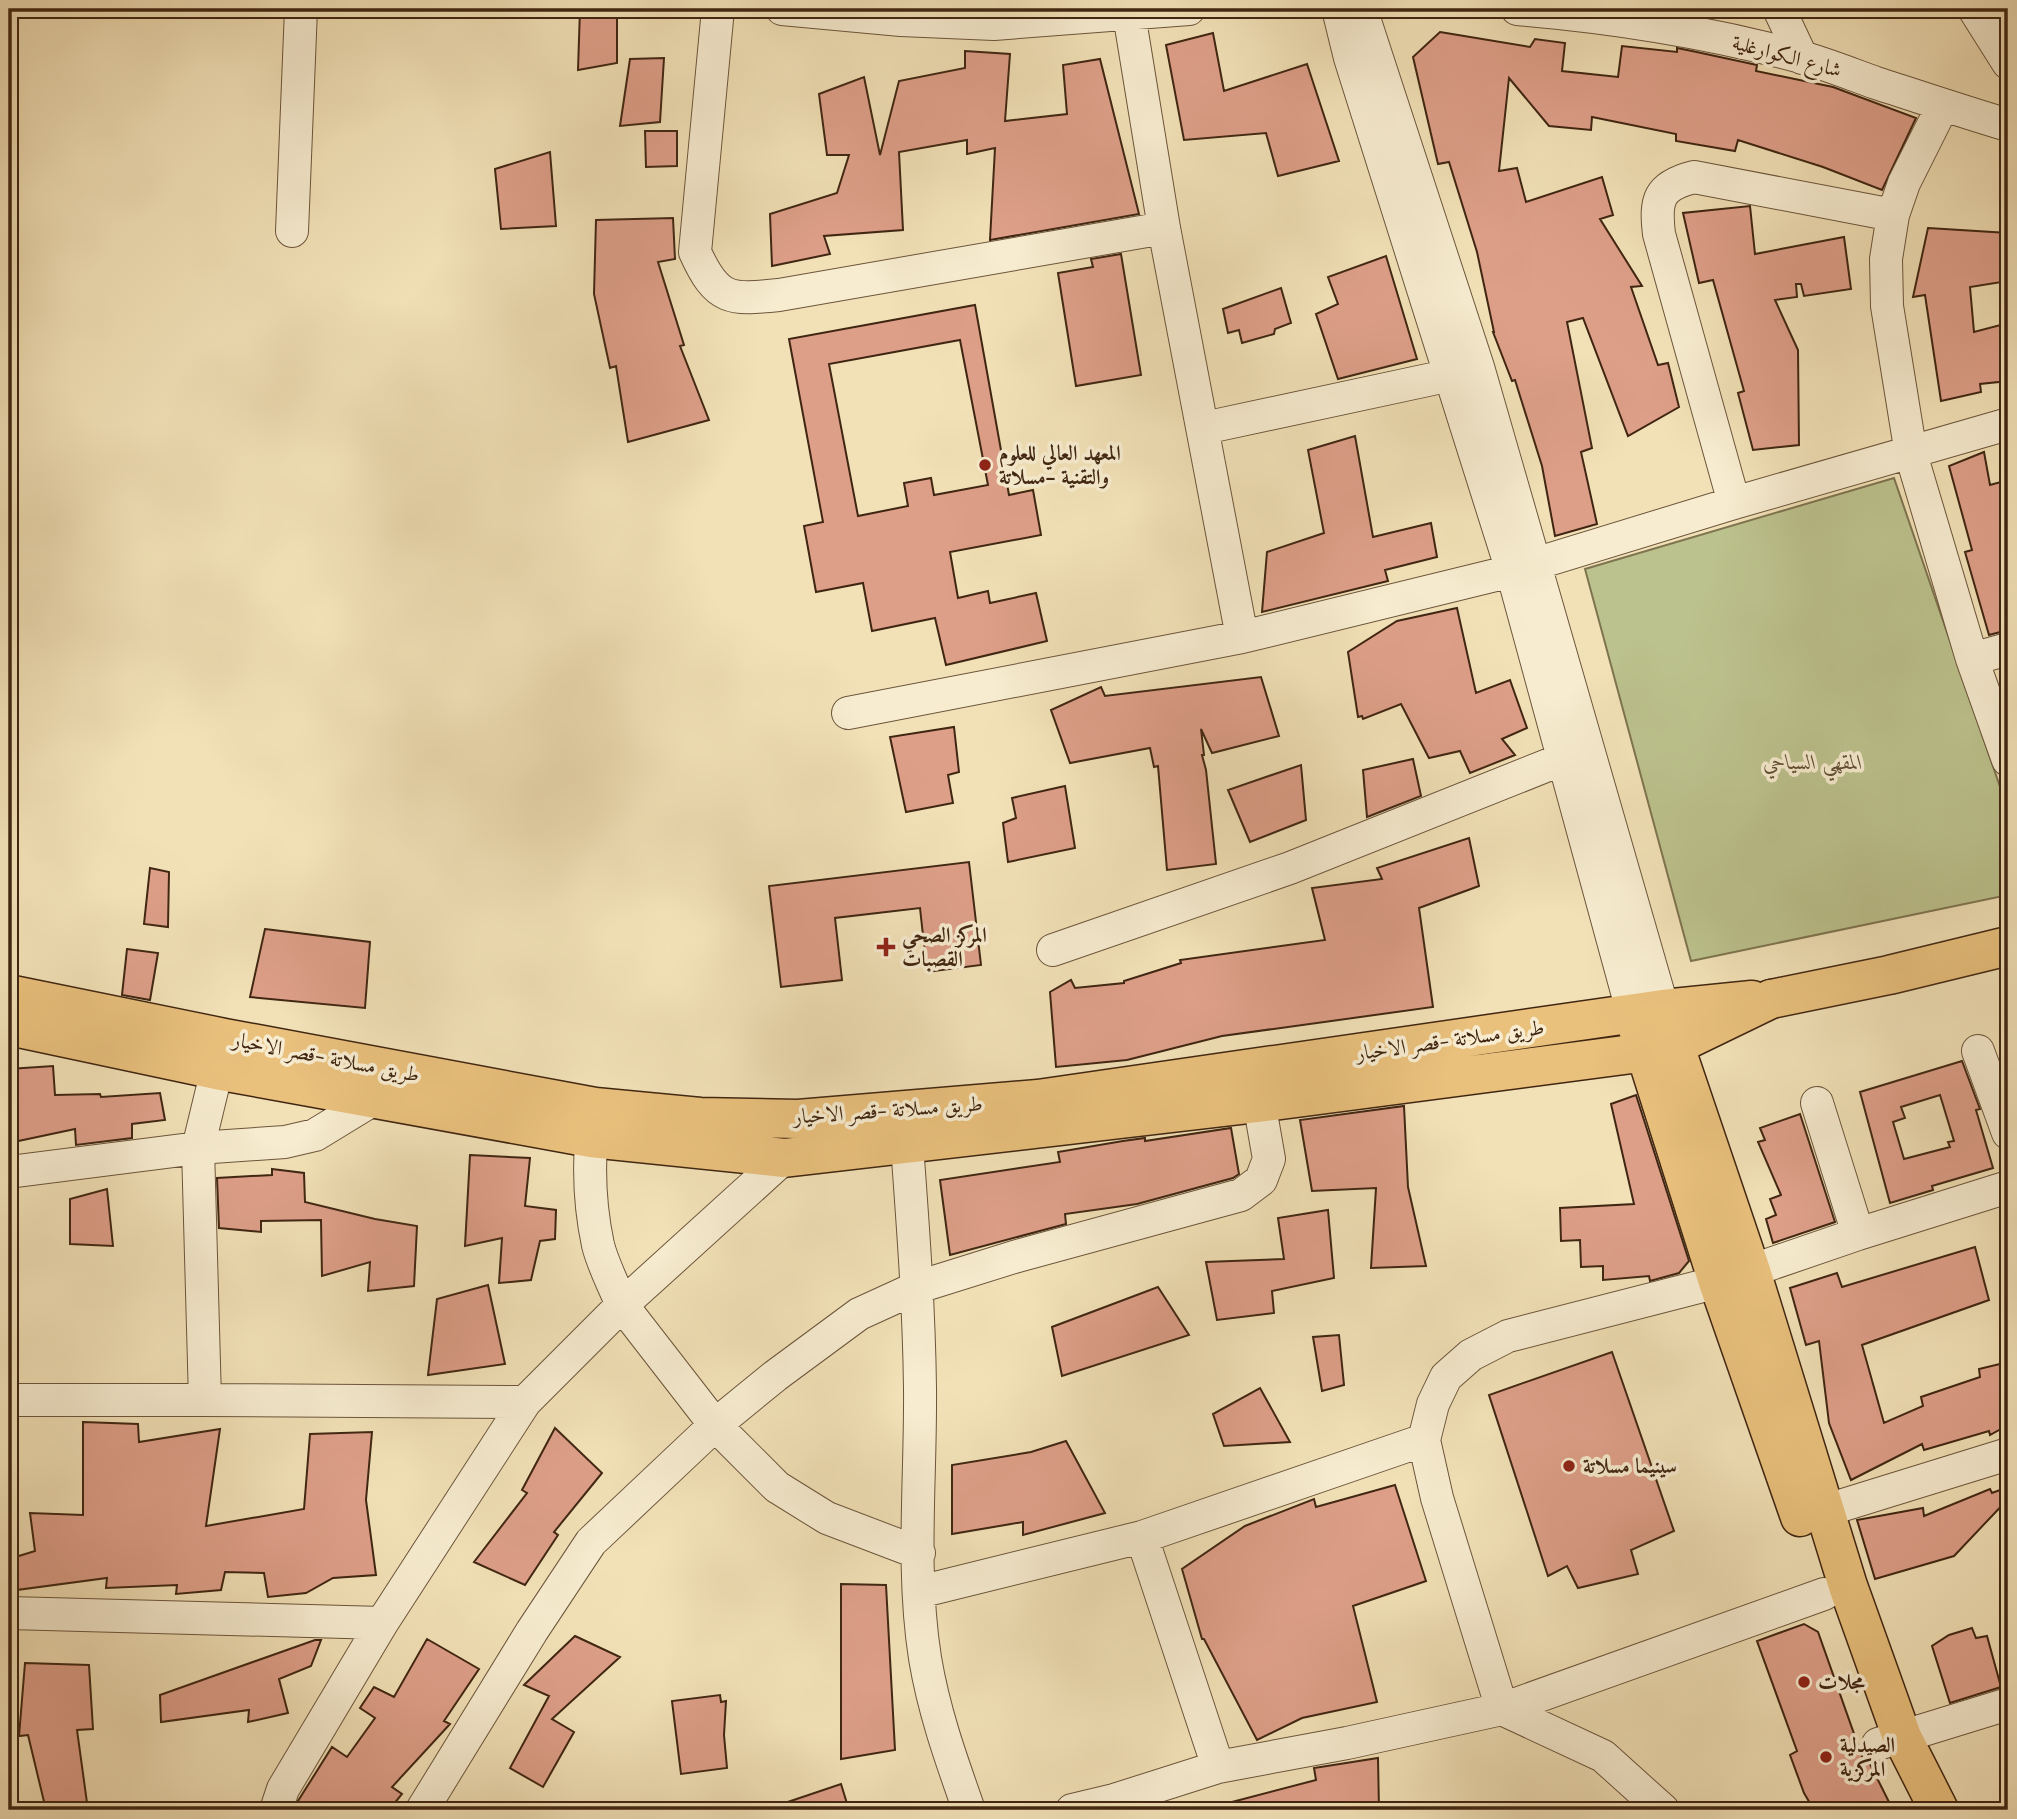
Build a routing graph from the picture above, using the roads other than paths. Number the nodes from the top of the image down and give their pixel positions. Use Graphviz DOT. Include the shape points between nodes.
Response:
graph roads {
  1 [pos="301,9"];
  2 [pos="718,9"];
  3 [pos="782,9"];
  4 [pos="1189,9"];
  5 [pos="1338,9"];
  6 [pos="1362,9"];
  7 [pos="1517,9"];
  8 [pos="1779,9"];
  9 [pos="1974,9"];
  10 [pos="1129,14"];
  11 [pos="1802,58"];
  12 [pos="2008,63"];
  13 [pos="1943,105"];
  14 [pos="2008,125"];
  15 [pos="1893,215"];
  16 [pos="1164,228"];
  17 [pos="292,231"];
  18 [pos="1451,374"];
  19 [pos="2008,424"];
  20 [pos="1204,428"];
  21 [pos="1911,454"];
  22 [pos="1734,503"];
  23 [pos="1523,568"];
  24 [pos="1242,637"];
  25 [pos="2008,649"];
  26 [pos="1972,659"];
  27 [pos="848,713"];
  28 [pos="1563,759"];
  29 [pos="2008,760"];
  30 [pos="2008,946"];
  31 [pos="1053,950"];
  32 [pos="9,994"];
  33 [pos="1772,999"];
  34 [pos="1648,1012"];
  35 [pos="9,1026"];
  36 [pos="1660,1049"];
  37 [pos="1978,1051"];
  38 [pos="221,1054"];
  39 [pos="1256,1085"];
  40 [pos="374,1099"];
  41 [pos="1817,1103"];
  42 [pos="593,1123"];
  43 [pos="904,1128"];
  44 [pos="2008,1133"];
  45 [pos="198,1148"];
  46 [pos="785,1158"];
  47 [pos="9,1172"];
  48 [pos="2008,1187"];
  49 [pos="1858,1234"];
  50 [pos="1734,1277"];
  51 [pos="918,1287"];
  52 [pos="622,1305"];
  53 [pos="9,1400"];
  54 [pos="205,1400"];
  55 [pos="525,1402"];
  56 [pos="715,1425"];
  57 [pos="1424,1440"];
  58 [pos="2008,1454"];
  59 [pos="1812,1514"];
  60 [pos="1142,1537"];
  61 [pos="919,1553"];
  62 [pos="919,1592"];
  63 [pos="1824,1594"];
  64 [pos="9,1612"];
  65 [pos="382,1623"];
  66 [pos="2008,1704"];
  67 [pos="1502,1709"];
  68 [pos="1890,1741"];
  69 [pos="1218,1767"];
  70 [pos="1115,1805"];
  71 [pos="276,1810"];
  72 [pos="422,1810"];
  73 [pos="969,1810"];
  74 [pos="1072,1810"];
  75 [pos="1663,1810"];
  76 [pos="1910,1810"];
  77 [pos="1939,1810"];
  1 -- 17 [label="street"];
  2 -- 16 [label="street" via="695,252 719,291 745,298 779,295"];
  3 -- 10 [label="street" via="995,24"];
  4 -- 10 [label="street"];
  5 -- 18 [label="street"];
  6 -- 23 [label="street" via="1478,367"];
  7 -- 11 [label="street, شارع الكوارغلية" via="1693,32"];
  8 -- 11 [label="street"];
  9 -- 12 [label="street"];
  10 -- 16 [label="street"];
  11 -- 13 [label="street, شارع الكوارغلية"];
  13 -- 14 [label="street, شارع الكوارغلية"];
  13 -- 15 [label="street"];
  15 -- 21 [label="street" via="1886,259 1887,306"];
  15 -- 22 [label="street" via="1694,177 1674,182 1663,192 1656,208 1660,234"];
  16 -- 20 [label="street"];
  18 -- 20 [label="street"];
  18 -- 23 [label="street"];
  19 -- 21 [label="street"];
  20 -- 24 [label="street"];
  21 -- 22 [label="street"];
  21 -- 26 [label="street"];
  22 -- 23 [label="street"];
  23 -- 24 [label="street"];
  23 -- 28 [label="street"];
  23 -- 34 [label="street"];
  24 -- 27 [label="street"];
  25 -- 26 [label="street"];
  26 -- 29 [label="street"];
  28 -- 31 [label="street" via="1290,868"];
  28 -- 34 [label="street"];
  30 -- 33 [label="main road"];
  32 -- 38 [label="main road, طريق مسلاتة -قصر الاخيار"];
  33 -- 34 [label="main road, طريق مسلاتة -قصر الاخيار"];
  33 -- 36 [label="main road"];
  34 -- 36 [label="main road"];
  34 -- 39 [label="main road, طريق مسلاتة -قصر الاخيار"];
  35 -- 38 [label="main road"];
  36 -- 39 [label="main road"];
  36 -- 50 [label="main road"];
  37 -- 44 [label="street"];
  38 -- 40 [label="main road"];
  38 -- 42 [label="main road, طريق مسلاتة -قصر الاخيار"];
  38 -- 45 [label="street"];
  39 -- 43 [label="main road, طريق مسلاتة -قصر الاخيار" via="1038,1099"];
  39 -- 51 [label="street" via="1269,1159 1261,1180 1241,1195"];
  40 -- 42 [label="main road"];
  40 -- 45 [label="street" via="314,1135 285,1142"];
  41 -- 49 [label="street"];
  42 -- 43 [label="main road, طريق مسلاتة -قصر الاخيار" via="700,1117"];
  42 -- 46 [label="main road"];
  42 -- 52 [label="street" via="590,1195 599,1247"];
  43 -- 46 [label="main road"];
  43 -- 51 [label="street"];
  45 -- 47 [label="street"];
  45 -- 54 [label="street"];
  46 -- 52 [label="street"];
  48 -- 49 [label="street"];
  49 -- 50 [label="street"];
  50 -- 57 [label="street" via="1508,1336 1471,1355 1446,1377"];
  50 -- 59 [label="main road"];
  51 -- 56 [label="street" via="859,1314"];
  51 -- 61 [label="street"];
  52 -- 55 [label="street"];
  52 -- 56 [label="street"];
  53 -- 54 [label="street"];
  54 -- 55 [label="street"];
  55 -- 65 [label="street"];
  56 -- 61 [label="street" via="777,1487 827,1518"];
  56 -- 72 [label="street" via="591,1542"];
  57 -- 60 [label="street"];
  57 -- 67 [label="street" via="1437,1498"];
  58 -- 59 [label="street"];
  59 -- 63 [label="main road"];
  59 -- 68 [label="main road"];
  60 -- 62 [label="street"];
  60 -- 69 [label="street"];
  61 -- 62 [label="street"];
  62 -- 73 [label="street" via="925,1657 940,1730"];
  63 -- 67 [label="street"];
  63 -- 68 [label="main road"];
  64 -- 65 [label="street"];
  65 -- 71 [label="street" via="283,1788"];
  66 -- 68 [label="street"];
  67 -- 69 [label="street"];
  67 -- 75 [label="street" via="1603,1756"];
  68 -- 76 [label="main road"];
  68 -- 77 [label="main road"];
  69 -- 70 [label="street"];
  70 -- 74 [label="street"];
}
